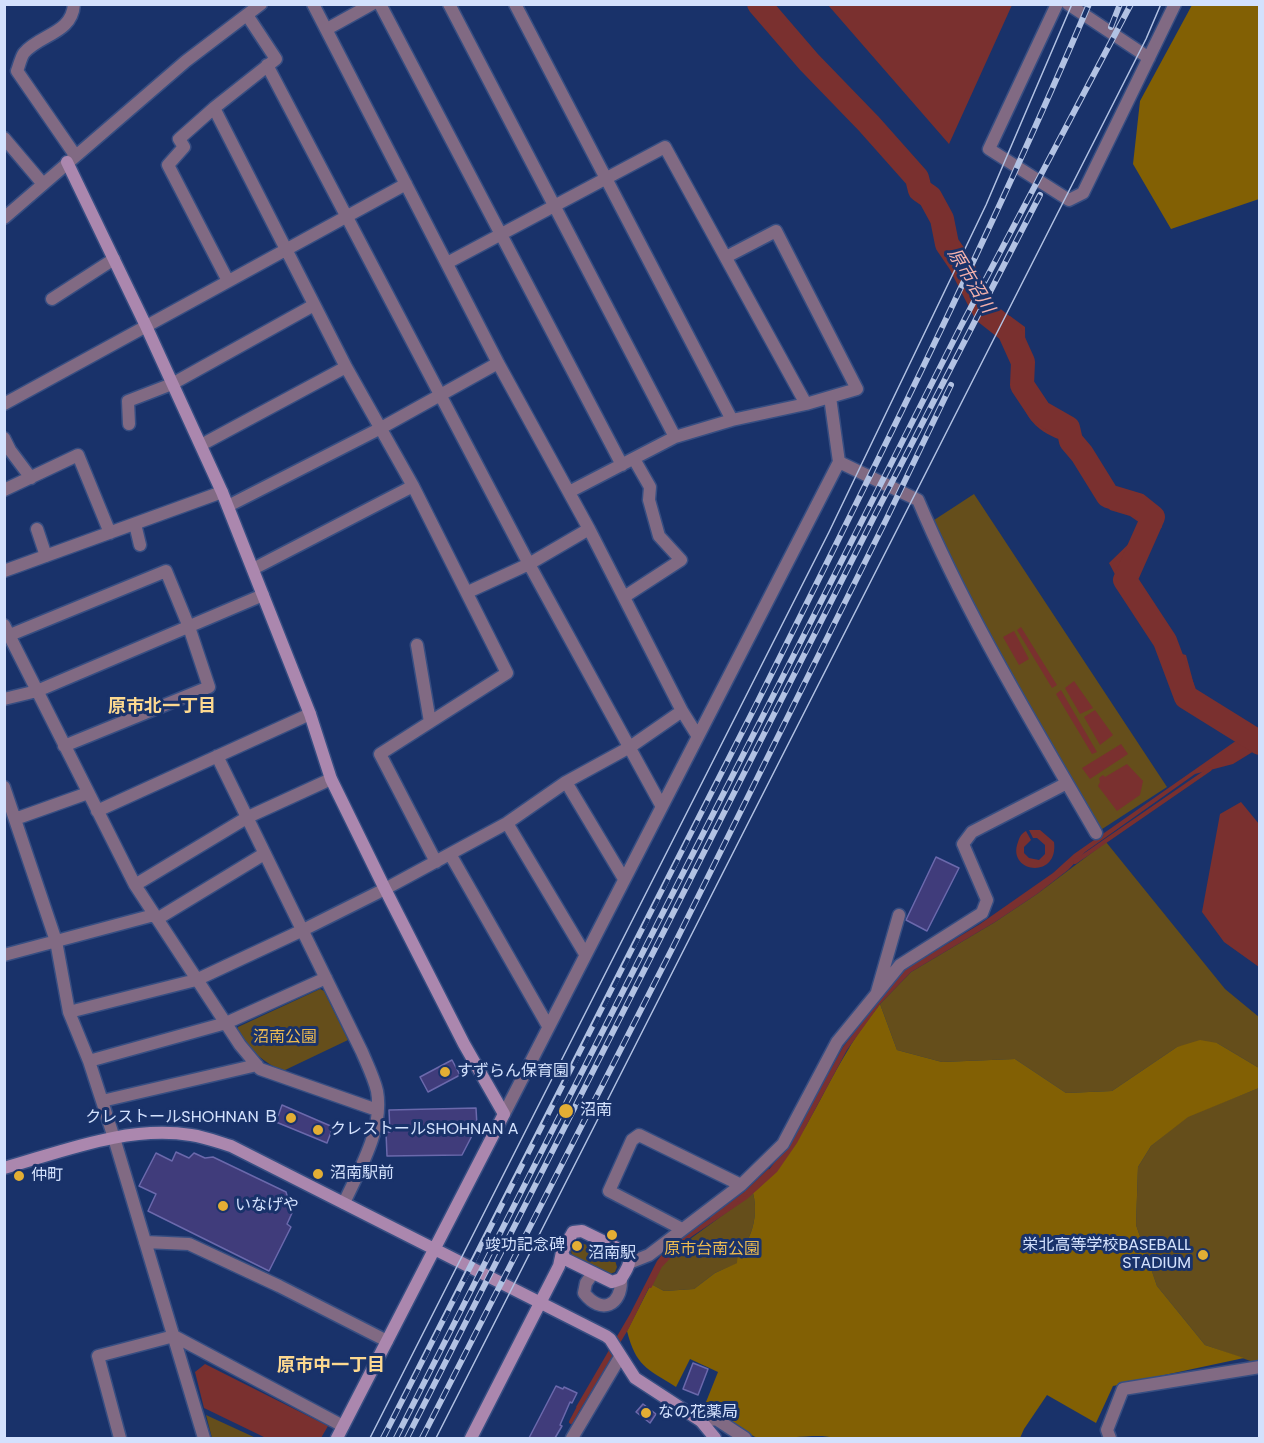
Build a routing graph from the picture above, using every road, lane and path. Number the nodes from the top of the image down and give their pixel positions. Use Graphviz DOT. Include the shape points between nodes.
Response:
graph roads {
  1 [pos="74,4"];
  2 [pos="261,4"];
  3 [pos="313,4"];
  4 [pos="372,4"];
  5 [pos="380,4"];
  6 [pos="449,4"];
  7 [pos="515,4"];
  8 [pos="1057,4"];
  9 [pos="1068,4"];
  10 [pos="1175,4"];
  11 [pos="247,15"];
  12 [pos="327,29"];
  13 [pos="1149,58"];
  14 [pos="267,65"];
  15 [pos="214,108"];
  16 [pos="4,138"];
  17 [pos="71,159"];
  18 [pos="608,178"];
  19 [pos="43,184"];
  20 [pos="406,184"];
  21 [pos="553,207"];
  22 [pos="6,211"];
  23 [pos="347,217"];
  24 [pos="501,234"];
  25 [pos="285,249"];
  26 [pos="726,257"];
  27 [pos="114,259"];
  28 [pos="447,263"];
  29 [pos="228,281"];
  30 [pos="52,299"];
  31 [pos="314,305"];
  32 [pos="146,326"];
  33 [pos="498,363"];
  34 [pos="346,367"];
  35 [pos="172,384"];
  36 [pos="441,396"];
  37 [pos="830,397"];
  38 [pos="4,404"];
  39 [pos="806,404"];
  40 [pos="732,420"];
  41 [pos="129,424"];
  42 [pos="381,428"];
  43 [pos="675,437"];
  44 [pos="4,438"];
  45 [pos="201,445"];
  46 [pos="634,459"];
  47 [pos="838,462"];
  48 [pos="622,465"];
  49 [pos="30,478"];
  50 [pos="413,486"];
  51 [pos="4,490"];
  52 [pos="222,492"];
  53 [pos="569,492"];
  54 [pos="228,506"];
  55 [pos="135,524"];
  56 [pos="37,529"];
  57 [pos="590,529"];
  58 [pos="110,533"];
  59 [pos="140,545"];
  60 [pos="46,556"];
  61 [pos="529,564"];
  62 [pos="253,569"];
  63 [pos="4,571"];
  64 [pos="468,592"];
  65 [pos="263,595"];
  66 [pos="624,597"];
  67 [pos="189,627"];
  68 [pos="6,630"];
  69 [pos="417,645"];
  70 [pos="37,691"];
  71 [pos="4,699"];
  72 [pos="682,711"];
  73 [pos="310,714"];
  74 [pos="430,722"];
  75 [pos="697,735"];
  76 [pos="64,746"];
  77 [pos="630,747"];
  78 [pos="217,756"];
  79 [pos="331,779"];
  80 [pos="566,782"];
  81 [pos="1067,783"];
  82 [pos="4,788"];
  83 [pos="88,793"];
  84 [pos="662,805"];
  85 [pos="97,811"];
  86 [pos="248,817"];
  87 [pos="15,819"];
  88 [pos="507,823"];
  89 [pos="1096,833"];
  90 [pos="264,854"];
  91 [pos="450,854"];
  92 [pos="436,862"];
  93 [pos="624,879"];
  94 [pos="135,885"];
  95 [pos="385,889"];
  96 [pos="899,915"];
  97 [pos="155,917"];
  98 [pos="303,930"];
  99 [pos="56,940"];
  100 [pos="585,954"];
  101 [pos="4,955"];
  102 [pos="327,978"];
  103 [pos="196,980"];
  104 [pos="876,996"];
  105 [pos="69,1012"];
  106 [pos="225,1023"];
  107 [pos="548,1026"];
  108 [pos="89,1061"];
  109 [pos="256,1065"];
  110 [pos="102,1101"];
  111 [pos="377,1110"];
  112 [pos="504,1114"];
  113 [pos="114,1138"];
  114 [pos="4,1168"];
  115 [pos="741,1185"];
  116 [pos="344,1203"];
  117 [pos="682,1229"];
  118 [pos="146,1242"];
  119 [pos="434,1248"];
  120 [pos="564,1260"];
  121 [pos="629,1263"];
  122 [pos="593,1273"];
  123 [pos="621,1279"];
  124 [pos="540,1303"];
  125 [pos="174,1336"];
  126 [pos="387,1341"];
  127 [pos="620,1357"];
  128 [pos="1260,1367"];
  129 [pos="701,1421"];
  130 [pos="343,1426"];
  131 [pos="120,1438"];
  132 [pos="204,1438"];
  133 [pos="337,1438"];
  134 [pos="471,1438"];
  135 [pos="572,1438"];
  136 [pos="716,1438"];
  137 [pos="745,1438"];
  138 [pos="1110,1438"];
  1 -- 17 [label="street" via="69,22 24,53 17,71"];
  2 -- 11 [label="street"];
  3 -- 12 [label="street"];
  4 -- 12 [label="street"];
  5 -- 24 [label="street"];
  6 -- 21 [label="street"];
  7 -- 18 [label="street"];
  8 -- 13 [label="street" via="989,149 1069,200 1083,193"];
  9 -- 13 [label="street"];
  10 -- 13 [label="street"];
  11 -- 14 [label="street" via="276,59"];
  11 -- 17 [label="street" via="186,61"];
  12 -- 20 [label="street"];
  14 -- 15 [label="street"];
  14 -- 23 [label="street"];
  15 -- 25 [label="street"];
  15 -- 29 [label="street" via="179,139 184,147 168,165"];
  16 -- 19 [label="street"];
  17 -- 19 [label="street"];
  17 -- 27 [label="street"];
  18 -- 21 [label="street"];
  18 -- 26 [label="street" via="665,147"];
  18 -- 40 [label="street"];
  19 -- 22 [label="street"];
  20 -- 23 [label="street"];
  20 -- 28 [label="street"];
  21 -- 24 [label="street"];
  21 -- 43 [label="street"];
  23 -- 25 [label="street"];
  23 -- 36 [label="street"];
  24 -- 28 [label="street"];
  24 -- 48 [label="street"];
  25 -- 29 [label="street"];
  25 -- 31 [label="street"];
  26 -- 37 [label="street" via="776,231 857,389"];
  26 -- 39 [label="street"];
  27 -- 30 [label="street"];
  27 -- 32 [label="street"];
  28 -- 33 [label="street"];
  29 -- 32 [label="street"];
  31 -- 34 [label="street"];
  31 -- 35 [label="street"];
  32 -- 35 [label="street"];
  32 -- 38 [label="street"];
  33 -- 36 [label="street"];
  33 -- 53 [label="street"];
  34 -- 42 [label="street"];
  34 -- 45 [label="street"];
  35 -- 41 [label="street" via="128,401"];
  35 -- 45 [label="street"];
  36 -- 42 [label="street"];
  36 -- 61 [label="street"];
  37 -- 39 [label="street"];
  37 -- 47 [label="street"];
  39 -- 40 [label="street"];
  40 -- 43 [label="street"];
  42 -- 50 [label="street"];
  42 -- 54 [label="street"];
  43 -- 46 [label="street"];
  44 -- 49 [label="street"];
  45 -- 52 [label="street"];
  46 -- 48 [label="street"];
  46 -- 66 [label="street" via="650,487 649,500 658,536 681,560"];
  47 -- 75 [label="street"];
  47 -- 81 [label="street" via="918,501 942,556"];
  48 -- 53 [label="street"];
  49 -- 51 [label="street"];
  49 -- 58 [label="street" via="78,455"];
  50 -- 62 [label="street"];
  50 -- 64 [label="street"];
  52 -- 54 [label="street"];
  52 -- 55 [label="street"];
  53 -- 57 [label="street"];
  54 -- 62 [label="street"];
  55 -- 58 [label="street"];
  55 -- 59 [label="street"];
  56 -- 60 [label="street"];
  57 -- 61 [label="street"];
  57 -- 66 [label="street"];
  58 -- 60 [label="street"];
  60 -- 63 [label="street"];
  61 -- 64 [label="street"];
  61 -- 77 [label="street"];
  62 -- 65 [label="street"];
  64 -- 74 [label="street" via="507,673"];
  65 -- 67 [label="street"];
  65 -- 73 [label="street"];
  66 -- 72 [label="street"];
  67 -- 68 [label="street" via="166,572"];
  67 -- 70 [label="street"];
  67 -- 76 [label="street" via="209,687"];
  68 -- 70 [label="street"];
  69 -- 74 [label="street"];
  70 -- 71 [label="street"];
  70 -- 76 [label="street"];
  72 -- 75 [label="street"];
  72 -- 77 [label="street"];
  73 -- 78 [label="street"];
  73 -- 79 [label="street"];
  74 -- 92 [label="street" via="380,754"];
  75 -- 84 [label="street"];
  76 -- 83 [label="street"];
  77 -- 80 [label="street"];
  77 -- 84 [label="street"];
  78 -- 85 [label="street"];
  78 -- 86 [label="street"];
  79 -- 86 [label="street"];
  79 -- 95 [label="street"];
  80 -- 88 [label="street"];
  80 -- 93 [label="street"];
  81 -- 89 [label="street"];
  81 -- 104 [label="street" via="972,832 963,844 987,900 982,913 900,965"];
  82 -- 87 [label="street"];
  83 -- 85 [label="street"];
  83 -- 87 [label="street"];
  84 -- 93 [label="street"];
  85 -- 94 [label="street"];
  86 -- 90 [label="street"];
  86 -- 94 [label="street"];
  87 -- 99 [label="street"];
  88 -- 91 [label="street"];
  88 -- 100 [label="street"];
  90 -- 97 [label="street"];
  90 -- 98 [label="street"];
  91 -- 92 [label="street"];
  91 -- 107 [label="street"];
  92 -- 95 [label="street"];
  93 -- 100 [label="street"];
  94 -- 97 [label="street"];
  95 -- 98 [label="street"];
  95 -- 112 [label="street"];
  96 -- 104 [label="street"];
  97 -- 99 [label="street"];
  97 -- 103 [label="street"];
  98 -- 102 [label="street"];
  98 -- 103 [label="street"];
  99 -- 101 [label="street"];
  99 -- 105 [label="street"];
  100 -- 107 [label="street"];
  102 -- 106 [label="street"];
  102 -- 111 [label="street" via="362,1052 377,1092"];
  103 -- 105 [label="street"];
  103 -- 106 [label="street"];
  104 -- 115 [label="street" via="837,1042 783,1144"];
  105 -- 108 [label="street"];
  106 -- 108 [label="street"];
  106 -- 109 [label="street"];
  107 -- 112 [label="street"];
  108 -- 110 [label="street"];
  109 -- 110 [label="street"];
  109 -- 111 [label="street" via="279,1077"];
  110 -- 113 [label="street"];
  111 -- 116 [label="street" via="367,1153"];
  112 -- 119 [label="street"];
  113 -- 114 [label="street"];
  113 -- 116 [label="street" via="168,1134 210,1139"];
  113 -- 118 [label="street"];
  115 -- 117 [label="street"];
  115 -- 117 [label="street" via="639,1135 632,1140 609,1191"];
  116 -- 119 [label="street"];
  117 -- 121 [label="street" via="650,1255"];
  118 -- 125 [label="street"];
  118 -- 126 [label="street" via="189,1244"];
  119 -- 124 [label="street"];
  119 -- 126 [label="street"];
  120 -- 121 [label="street" via="573,1232 582,1231 625,1252"];
  120 -- 122 [label="street"];
  120 -- 124 [label="street"];
  121 -- 123 [label="street"];
  122 -- 123 [label="street" via="609,1281"];
  122 -- 123 [label="street" via="584,1293 598,1306 613,1303 622,1287"];
  124 -- 127 [label="street" via="606,1336"];
  124 -- 134 [label="street"];
  125 -- 130 [label="street"];
  125 -- 131 [label="street" via="98,1356"];
  125 -- 132 [label="street"];
  126 -- 130 [label="street"];
  127 -- 129 [label="street" via="635,1378"];
  127 -- 135 [label="street"];
  128 -- 138 [label="street" via="1123,1389 1107,1430"];
  129 -- 136 [label="street"];
  129 -- 137 [label="street" via="716,1419"];
  130 -- 133 [label="street"];
}
